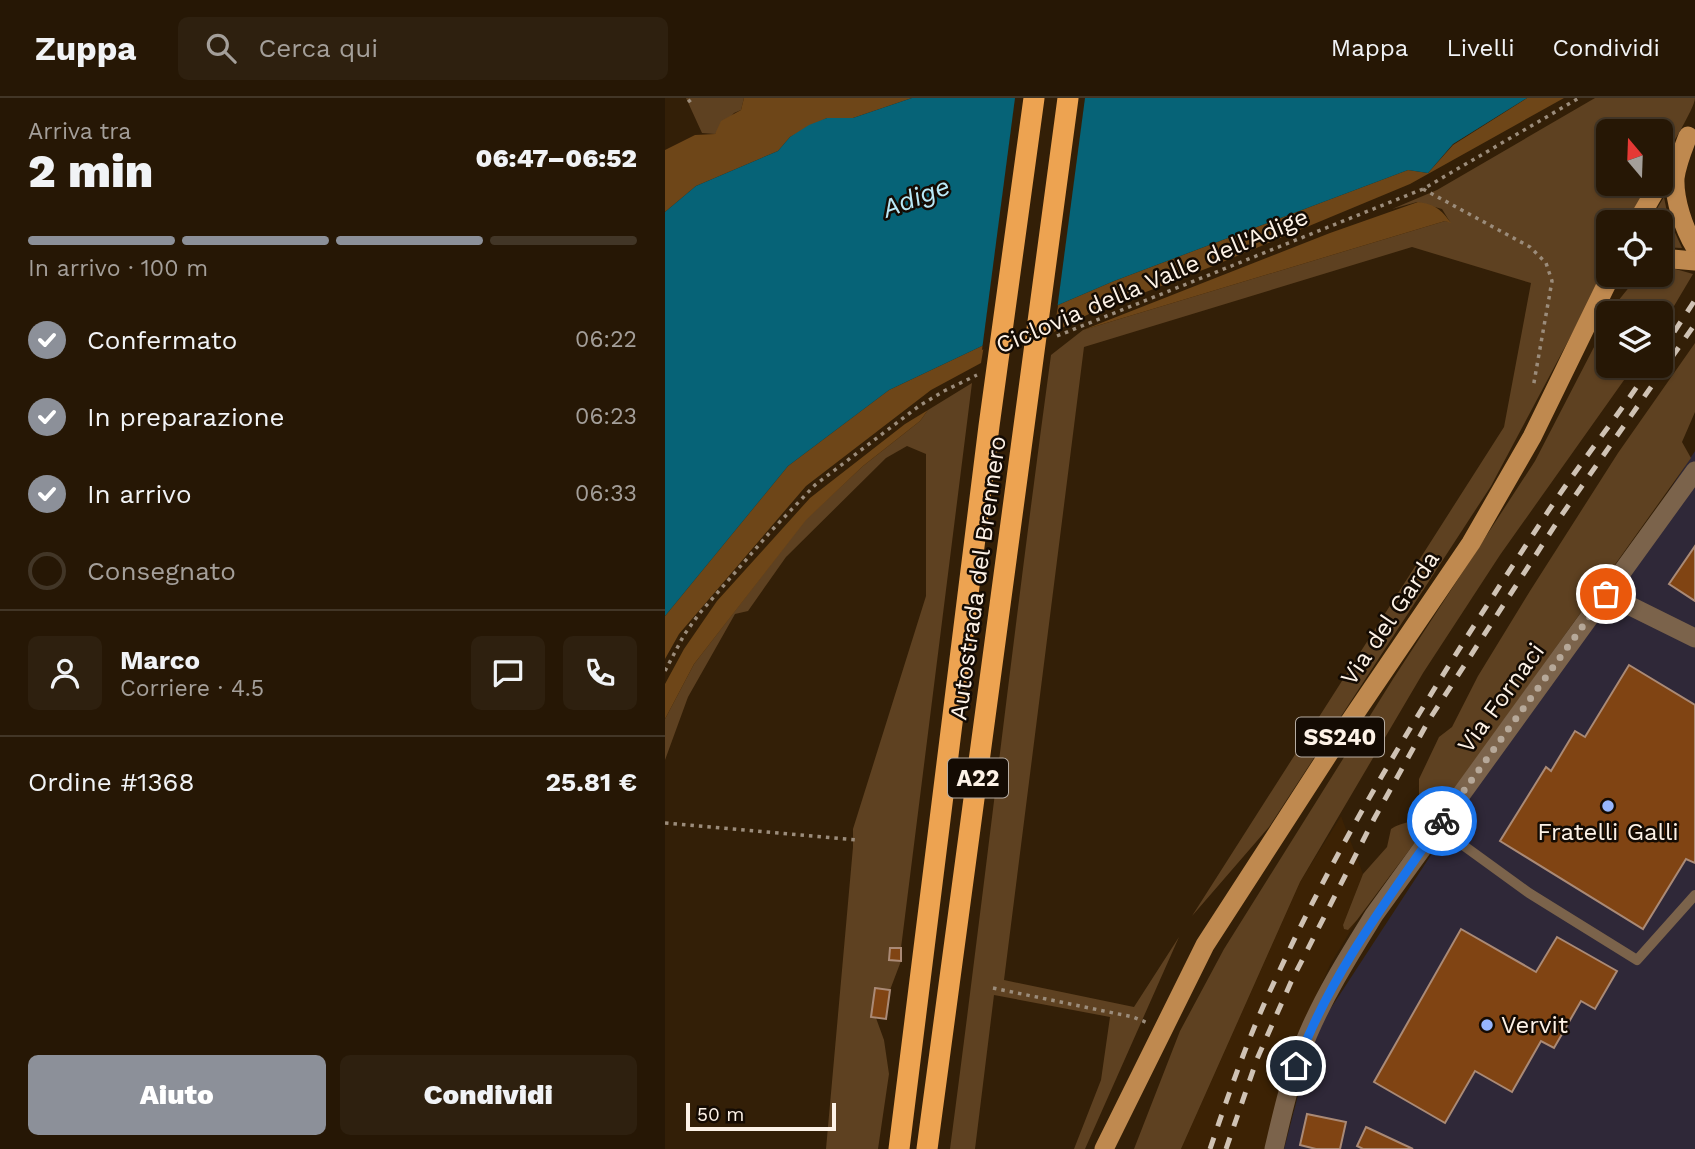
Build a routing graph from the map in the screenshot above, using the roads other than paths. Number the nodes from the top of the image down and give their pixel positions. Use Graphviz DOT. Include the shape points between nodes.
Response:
graph roads {
  1 [pos="1034,98"];
  2 [pos="1068,98"];
  3 [pos="1692,130"];
  4 [pos="1673,161"];
  5 [pos="1695,247"];
  6 [pos="1673,259"];
  7 [pos="1695,261"];
  8 [pos="1605,287"];
  9 [pos="1616,287"];
  10 [pos="1583,329"];
  11 [pos="1695,471"];
  12 [pos="1606,594"];
  13 [pos="1695,638"];
  14 [pos="1438,827"];
  15 [pos="1695,895"];
  16 [pos="899,1149"];
  17 [pos="927,1149"];
  18 [pos="1104,1149"];
  19 [pos="1274,1149"];
  1 -- 16 [label="highway, Autostrada del Brennero / A22"];
  2 -- 17 [label="highway, Autostrada del Brennero / A22"];
  3 -- 4 [label="main road"];
  3 -- 5 [label="main road" via="1675,180 1685,226"];
  6 -- 7 [label="main road"];
  8 -- 10 [label="main road, Via del Garda"];
  9 -- 10 [label="main road, Via del Garda"];
  10 -- 18 [label="main road, Via del Garda / SS240" via="1532,438 1471,543 1205,945"];
  11 -- 12 [label="street, Via Fornaci"];
  12 -- 13 [label="street"];
  12 -- 14 [label="street, Via Fornaci"];
  14 -- 15 [label="lane" via="1529,893 1637,960"];
  14 -- 19 [label="street, Via Fornaci" via="1374,915 1324,1000 1296,1066"];
}
